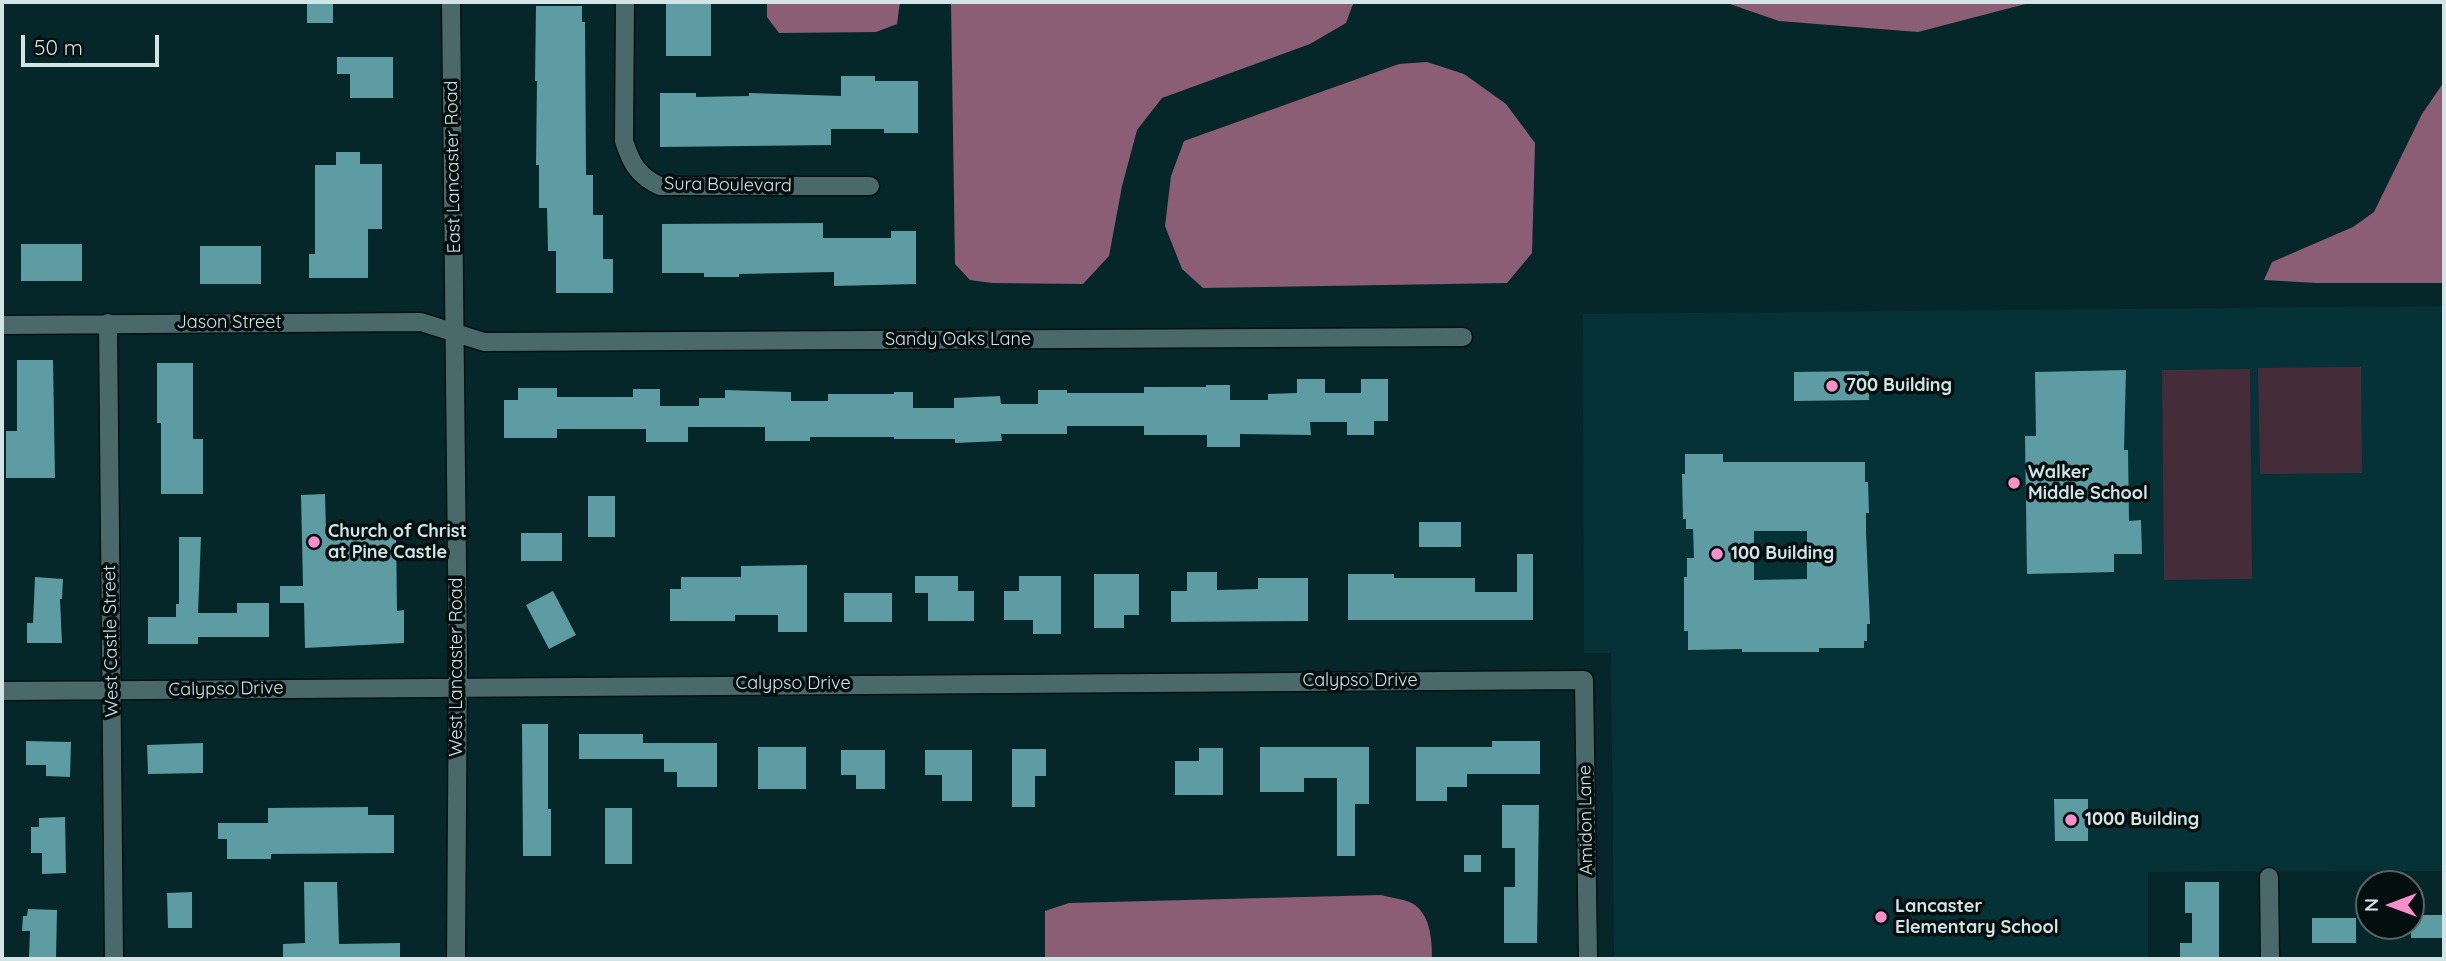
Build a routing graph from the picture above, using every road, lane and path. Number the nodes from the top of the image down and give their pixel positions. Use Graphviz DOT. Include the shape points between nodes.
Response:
graph roads {
  1 [pos="451,2"];
  2 [pos="625,2"];
  3 [pos="870,186"];
  4 [pos="108,323"];
  5 [pos="2,325"];
  6 [pos="456,332"];
  7 [pos="1463,337"];
  8 [pos="1584,680"];
  9 [pos="458,686"];
  10 [pos="112,690"];
  11 [pos="2,691"];
  12 [pos="2269,877"];
  13 [pos="114,959"];
  14 [pos="456,959"];
  15 [pos="1588,959"];
  16 [pos="2270,959"];
  1 -- 6 [label="street, East Lancaster Road"];
  2 -- 3 [label="street, Sura Boulevard" via="624,141 638,173 660,186"];
  4 -- 5 [label="street, Jason Street"];
  4 -- 6 [label="street, Jason Street" via="421,322"];
  4 -- 10 [label="street, West Castle Street"];
  6 -- 7 [label="street, Sandy Oaks Lane" via="484,342"];
  6 -- 9 [label="street, West Lancaster Road"];
  8 -- 9 [label="street, Calypso Drive"];
  8 -- 15 [label="street, Amidon Lane"];
  9 -- 10 [label="street, Calypso Drive"];
  9 -- 14 [label="street, West Lancaster Road"];
  10 -- 11 [label="street, Calypso Drive"];
  10 -- 13 [label="street, West Castle Street"];
  12 -- 16 [label="street"];
}
